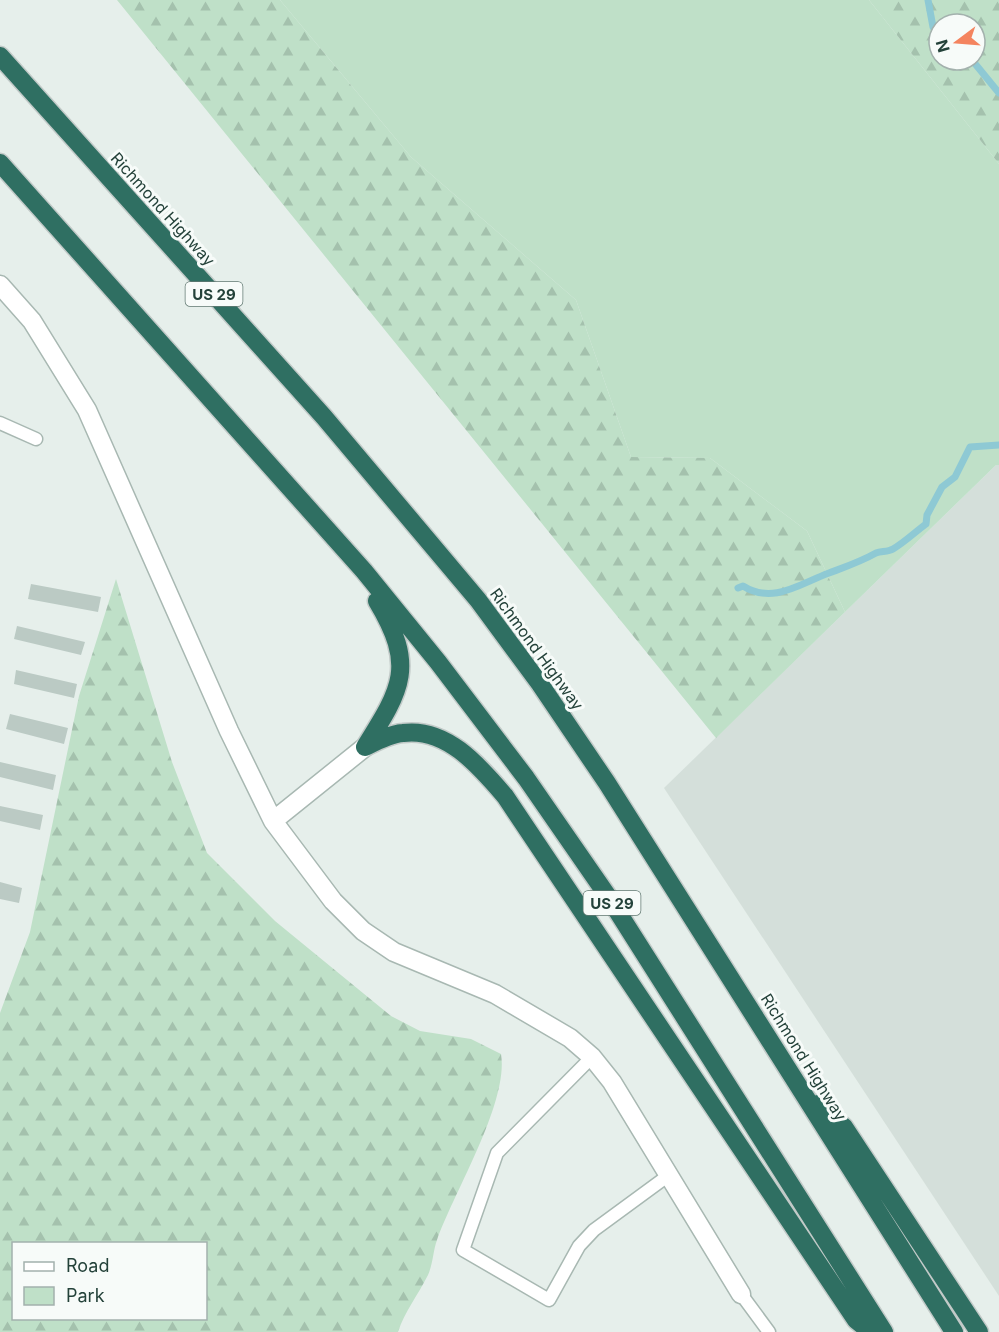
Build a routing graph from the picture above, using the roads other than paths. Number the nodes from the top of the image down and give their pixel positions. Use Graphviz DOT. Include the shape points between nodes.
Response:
graph roads {
  1 [pos="0,56"];
  2 [pos="0,163"];
  3 [pos="0,285"];
  4 [pos="0,423"];
  5 [pos="36,439"];
  6 [pos="302,501"];
  7 [pos="365,747"];
  8 [pos="273,821"];
  9 [pos="592,1057"];
  10 [pos="802,1090"];
  11 [pos="669,1175"];
  12 [pos="741,1294"];
  13 [pos="769,1332"];
  14 [pos="871,1332"];
  15 [pos="884,1332"];
  16 [pos="954,1332"];
  17 [pos="979,1332"];
  1 -- 10 [label="highway, Richmond Highway / US 29" via="324,417 478,600 607,783"];
  2 -- 6 [label="highway, US 29"];
  3 -- 8 [label="street" via="32,321 87,410"];
  4 -- 5 [label="lane"];
  6 -- 7 [label="highway" via="369,586 398,645 399,686"];
  6 -- 15 [label="highway, US 29" via="431,653 526,778 609,898"];
  7 -- 8 [label="street"];
  7 -- 14 [label="highway" via="405,732 437,737 480,768 505,796 856,1320"];
  8 -- 9 [label="street" via="333,901 363,931 394,952 495,994 570,1038"];
  9 -- 11 [label="street" via="612,1082"];
  9 -- 11 [label="lane" via="496,1153 463,1250 549,1300 586,1238"];
  10 -- 16 [label="highway, Richmond Highway / US 29"];
  10 -- 17 [label="highway" via="844,1127"];
  11 -- 12 [label="street"];
  12 -- 13 [label="lane"];
}
